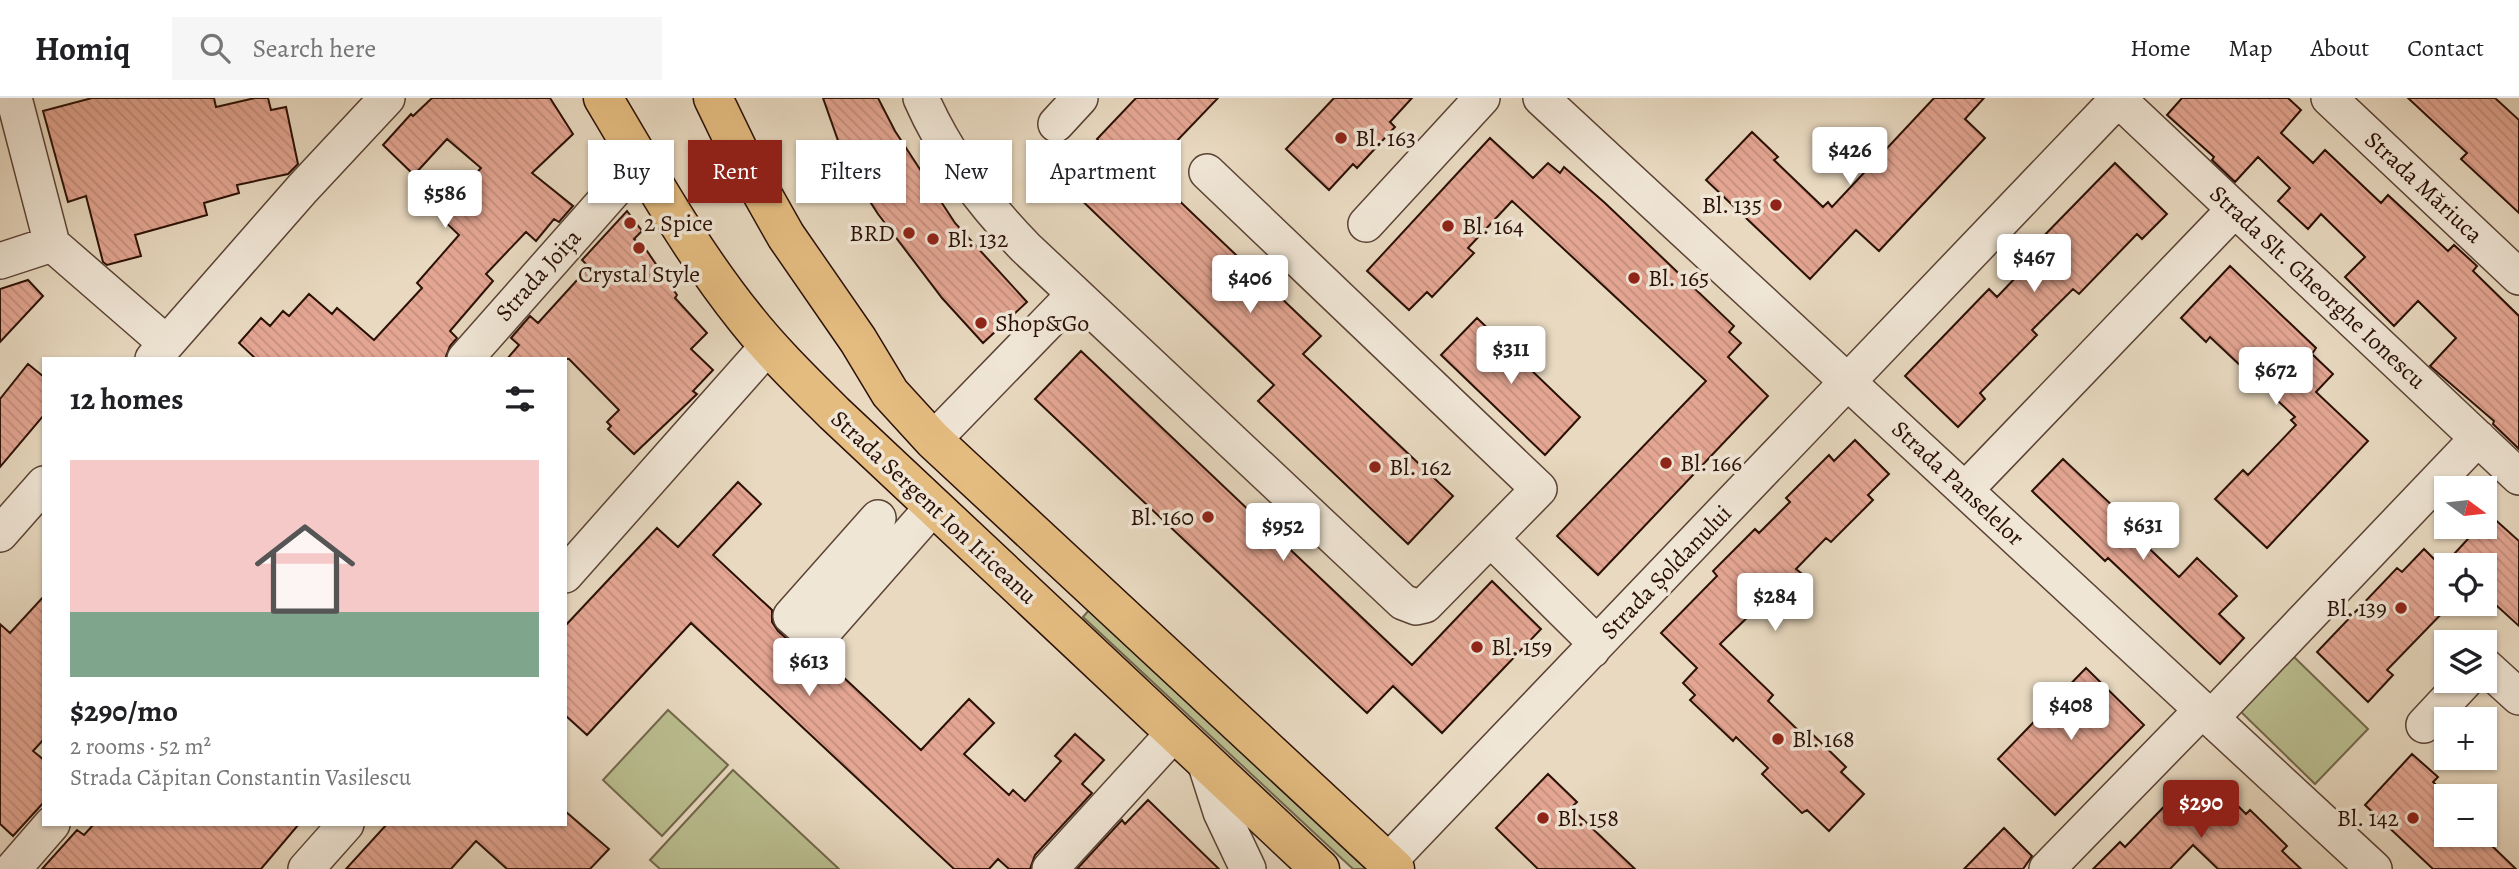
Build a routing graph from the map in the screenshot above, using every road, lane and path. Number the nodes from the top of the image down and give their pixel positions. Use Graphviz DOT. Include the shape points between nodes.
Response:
graph roads {
  1 [pos="14,98"];
  2 [pos="387,98"];
  3 [pos="603,98"];
  4 [pos="713,98"];
  5 [pos="921,98"];
  6 [pos="1080,98"];
  7 [pos="1482,98"];
  8 [pos="1541,98"];
  9 [pos="2329,98"];
  10 [pos="2126,101"];
  11 [pos="1056,124"];
  12 [pos="628,140"];
  13 [pos="1207,172"];
  14 [pos="603,203"];
  15 [pos="667,203"];
  16 [pos="2235,209"];
  17 [pos="1366,224"];
  18 [pos="52,244"];
  19 [pos="0,261"];
  20 [pos="2519,277"];
  21 [pos="1074,295"];
  22 [pos="768,346"];
  23 [pos="160,351"];
  24 [pos="467,357"];
  25 [pos="1848,380"];
  26 [pos="2478,439"];
  27 [pos="933,440"];
  28 [pos="2519,477"];
  29 [pos="42,486"];
  30 [pos="1966,489"];
  31 [pos="933,507"];
  32 [pos="878,517"];
  33 [pos="0,534"];
  34 [pos="1491,539"];
  35 [pos="567,573"];
  36 [pos="1592,650"];
  37 [pos="2497,677"];
  38 [pos="2454,693"];
  39 [pos="2519,697"];
  40 [pos="2206,714"];
  41 [pos="2424,725"];
  42 [pos="1175,732"];
  43 [pos="1205,762"];
  44 [pos="50,826"];
  45 [pos="344,826"];
  46 [pos="1391,866"];
  47 [pos="13,869"];
  48 [pos="306,869"];
  49 [pos="1050,869"];
  50 [pos="1248,869"];
  51 [pos="1320,869"];
  52 [pos="2048,869"];
  53 [pos="2374,869"];
  1 -- 18 [label="street"];
  2 -- 23 [label="street"];
  3 -- 12 [label="main road, Strada Sergent Ion Iriceanu"];
  4 -- 27 [label="main road, Strada Sergent Ion Iriceanu" via="755,183 800,256 890,393"];
  5 -- 21 [label="street" via="949,152 987,206"];
  6 -- 11 [label="street"];
  7 -- 17 [label="street"];
  8 -- 25 [label="street, Strada Panselelor"];
  9 -- 20 [label="street, Strada Măriuca"];
  10 -- 16 [label="street, Strada Slt. Gheorghe Ionescu"];
  10 -- 25 [label="street, Strada Șoldanului"];
  13 -- 34 [label="street" via="1539,489"];
  14 -- 24 [label="street, Strada Joița"];
  15 -- 22 [label="main road, Strada Sergent Ion Iriceanu" via="716,279"];
  16 -- 26 [label="street, Strada Slt. Gheorghe Ionescu"];
  16 -- 30 [label="street"];
  18 -- 19 [label="street"];
  18 -- 23 [label="street"];
  21 -- 27 [label="street"];
  21 -- 34 [label="street" via="1407,605 1430,603"];
  22 -- 31 [label="main road, Strada Sergent Ion Iriceanu"];
  22 -- 35 [label="street"];
  25 -- 30 [label="street, Strada Panselelor"];
  25 -- 36 [label="street, Strada Șoldanului"];
  26 -- 28 [label="street, Strada Slt. Gheorghe Ionescu"];
  26 -- 40 [label="street"];
  27 -- 46 [label="main road, Strada Sergent Ion Iriceanu"];
  29 -- 33 [label="street"];
  30 -- 40 [label="street, Strada Panselelor"];
  31 -- 32 [label="street" via="817,639 791,616"];
  31 -- 42 [label="main road, Strada Sergent Ion Iriceanu"];
  34 -- 36 [label="street" via="1588,635"];
  36 -- 46 [label="street, Strada Șoldanului"];
  37 -- 39 [label="street"];
  38 -- 41 [label="street"];
  40 -- 52 [label="street"];
  40 -- 53 [label="street, Strada Panselelor"];
  42 -- 43 [label="main road, Strada Sergent Ion Iriceanu"];
  42 -- 49 [label="street"];
  43 -- 50 [label="street" via="1220,812"];
  43 -- 51 [label="main road, Strada Sergent Ion Iriceanu"];
  44 -- 47 [label="street"];
  45 -- 48 [label="street"];
}
